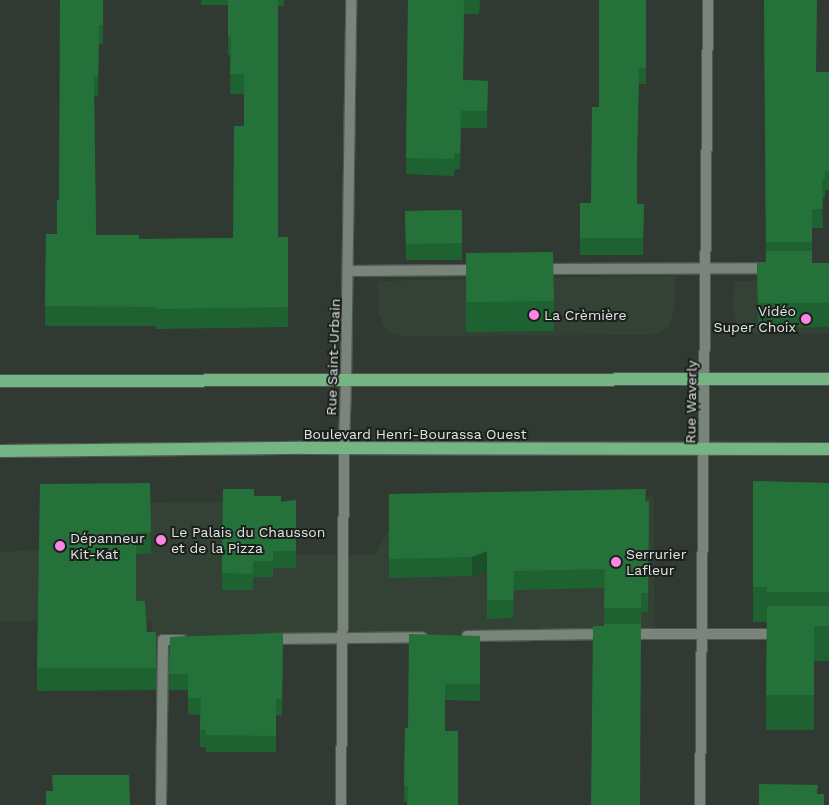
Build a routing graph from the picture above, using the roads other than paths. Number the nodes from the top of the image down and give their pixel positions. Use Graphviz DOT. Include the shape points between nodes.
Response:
graph roads {
  1 [pos="351,0"];
  2 [pos="708,0"];
  3 [pos="706,267"];
  4 [pos="784,268"];
  5 [pos="526,269"];
  6 [pos="488,270"];
  7 [pos="348,271"];
  8 [pos="704,379"];
  9 [pos="829,379"];
  10 [pos="346,380"];
  11 [pos="0,381"];
  12 [pos="344,448"];
  13 [pos="829,449"];
  14 [pos="704,450"];
  15 [pos="0,451"];
  16 [pos="702,634"];
  17 [pos="791,634"];
  18 [pos="428,636"];
  19 [pos="458,636"];
  20 [pos="342,638"];
  21 [pos="255,639"];
  22 [pos="191,640"];
  23 [pos="161,805"];
  24 [pos="341,805"];
  25 [pos="700,805"];
  1 -- 7 [label="street, Rue Saint-Urbain"];
  2 -- 3 [label="street, Rue Waverly"];
  3 -- 4 [label="street"];
  3 -- 5 [label="street"];
  3 -- 8 [label="street, Rue Waverly"];
  6 -- 7 [label="street"];
  7 -- 10 [label="street, Rue Saint-Urbain"];
  8 -- 9 [label="main road"];
  8 -- 10 [label="main road"];
  8 -- 14 [label="street, Rue Waverly"];
  10 -- 11 [label="main road"];
  10 -- 12 [label="street, Rue Saint-Urbain"];
  12 -- 14 [label="main road, Boulevard Henri-Bourassa Ouest"];
  12 -- 15 [label="main road, Boulevard Henri-Bourassa Ouest"];
  12 -- 20 [label="street, Rue Saint-Urbain"];
  13 -- 14 [label="main road, Boulevard Henri-Bourassa Ouest"];
  14 -- 16 [label="street, Rue Waverly"];
  16 -- 17 [label="street"];
  16 -- 19 [label="street"];
  16 -- 25 [label="street, Rue Waverly"];
  18 -- 20 [label="street"];
  20 -- 21 [label="street"];
  20 -- 24 [label="street, Rue Saint-Urbain"];
  22 -- 23 [label="street" via="163,640"];
}
